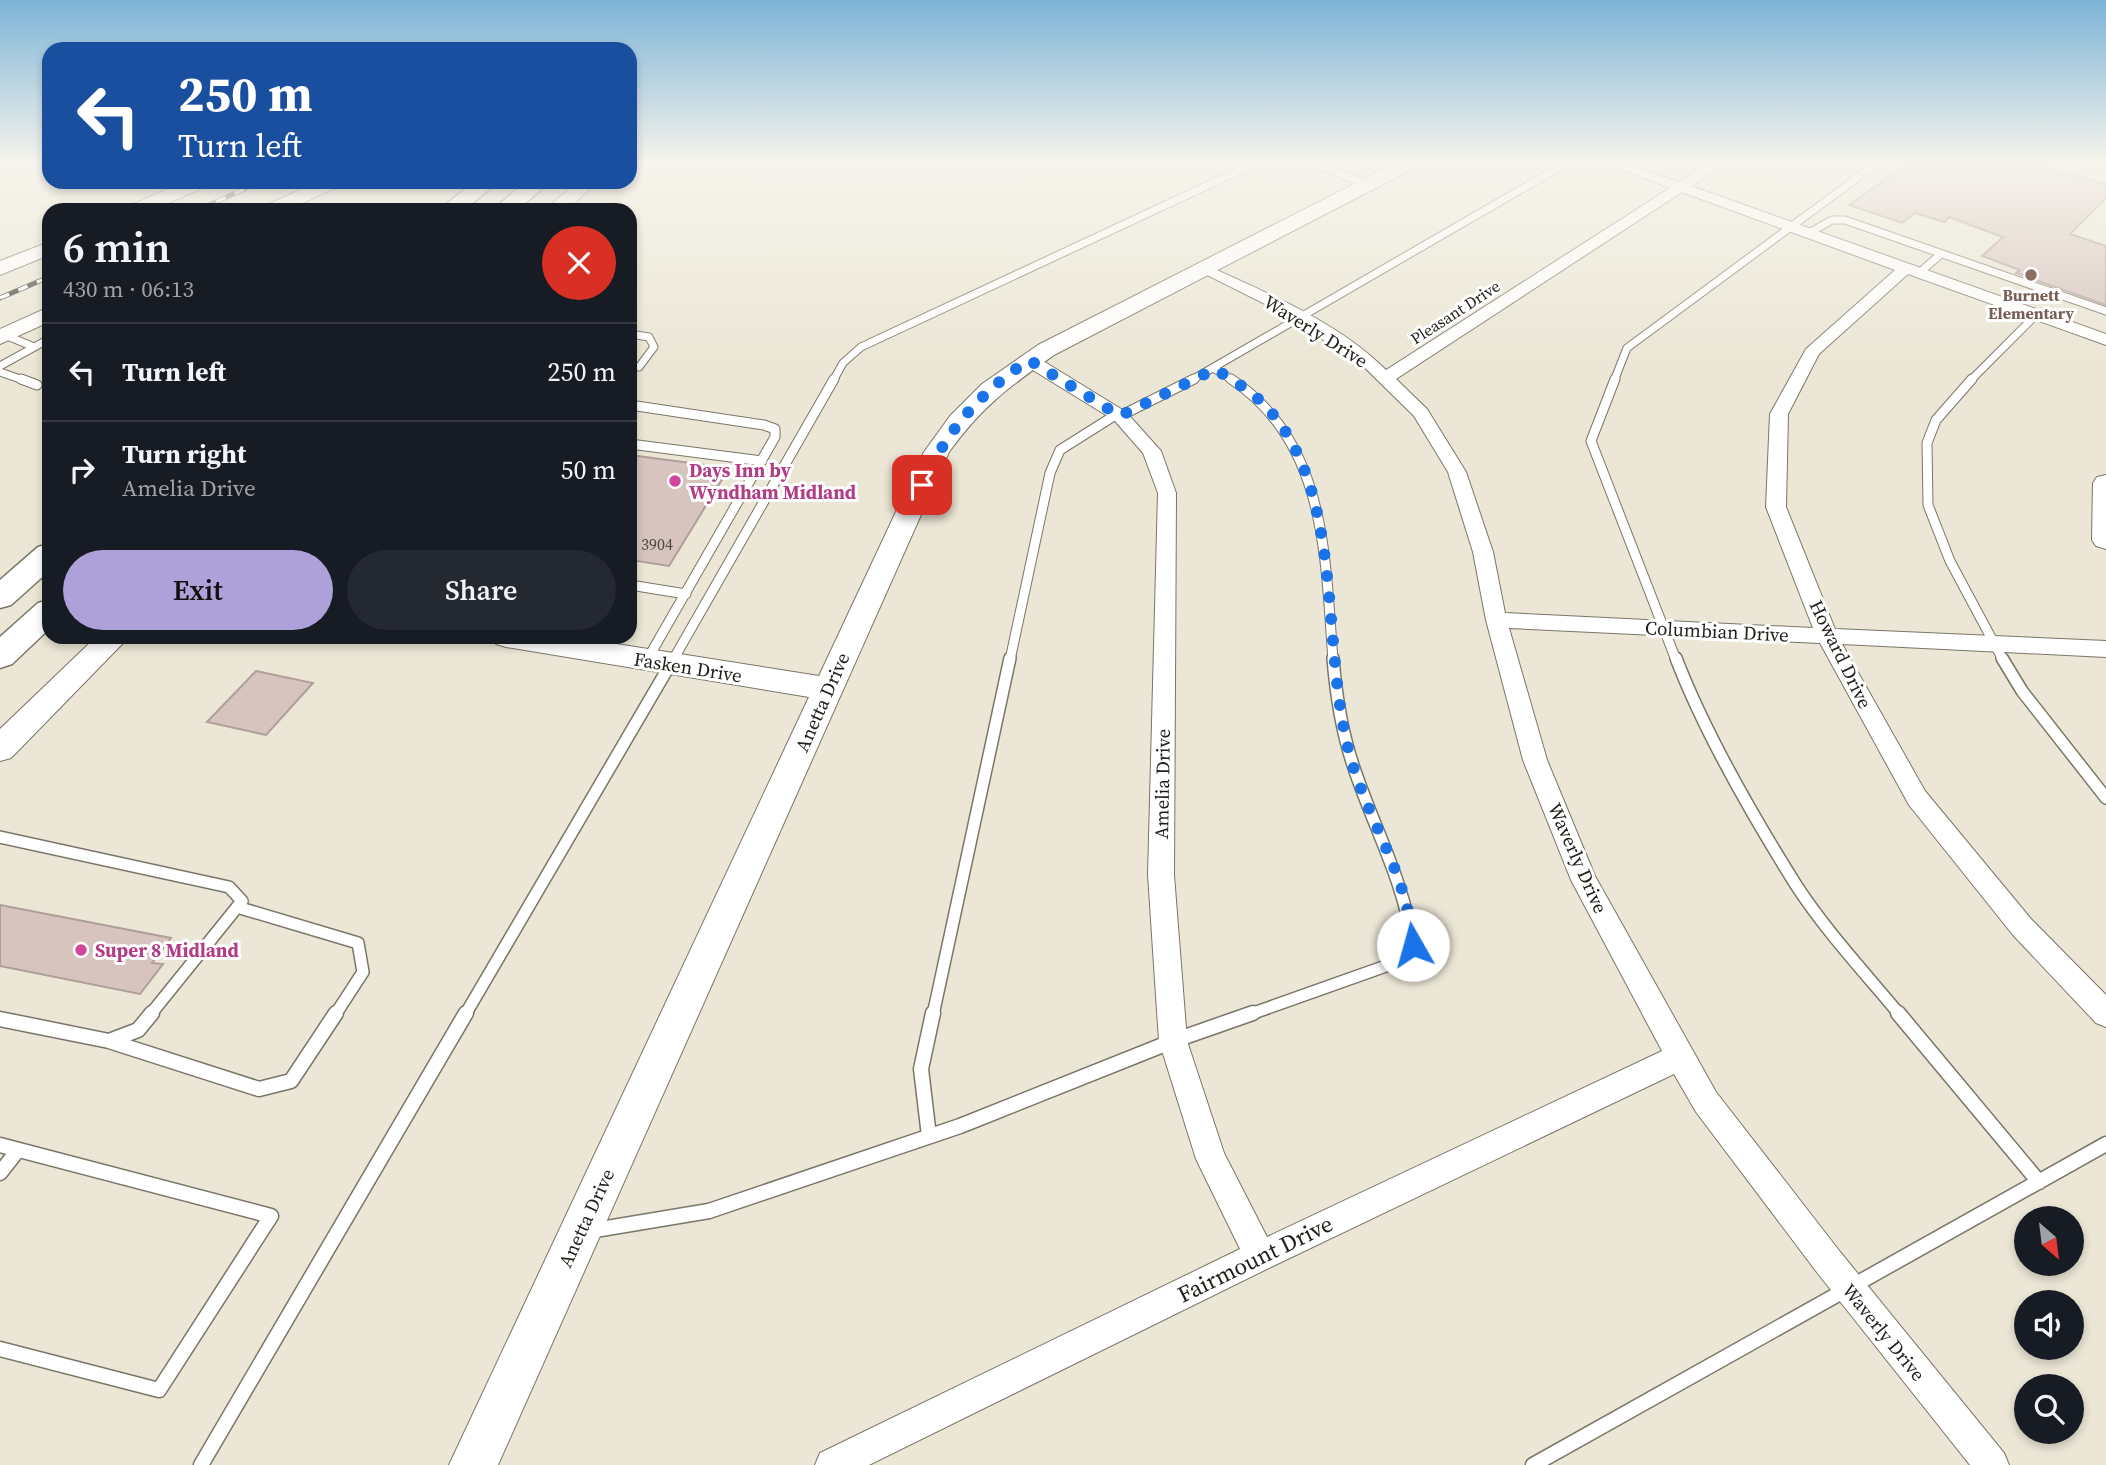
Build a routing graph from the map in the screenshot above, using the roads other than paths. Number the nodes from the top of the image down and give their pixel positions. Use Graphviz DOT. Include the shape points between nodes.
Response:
graph roads {
  1 [pos="1114,229"];
  2 [pos="1280,229"];
  3 [pos="1453,229"];
  4 [pos="1615,229"];
  5 [pos="1787,229"];
  6 [pos="1797,229"];
  7 [pos="1815,229"];
  8 [pos="1872,229"];
  9 [pos="1809,233"];
  10 [pos="42,251"];
  11 [pos="1941,254"];
  12 [pos="0,269"];
  13 [pos="1203,269"];
  14 [pos="1912,271"];
  15 [pos="2106,311"];
  16 [pos="2036,315"];
  17 [pos="42,317"];
  18 [pos="1301,318"];
  19 [pos="637,335"];
  20 [pos="3,336"];
  21 [pos="2106,340"];
  22 [pos="42,342"];
  23 [pos="34,346"];
  24 [pos="1029,360"];
  25 [pos="639,367"];
  26 [pos="0,369"];
  27 [pos="1215,369"];
  28 [pos="1385,378"];
  29 [pos="37,384"];
  30 [pos="637,406"];
  31 [pos="1119,415"];
  32 [pos="637,445"];
  33 [pos="762,461"];
  34 [pos="2106,483"];
  35 [pos="2106,540"];
  36 [pos="42,560"];
  37 [pos="637,586"];
  38 [pos="686,594"];
  39 [pos="0,597"];
  40 [pos="42,617"];
  41 [pos="1496,620"];
  42 [pos="1665,628"];
  43 [pos="1827,636"];
  44 [pos="107,644"];
  45 [pos="549,644"];
  46 [pos="1993,644"];
  47 [pos="2106,649"];
  48 [pos="0,656"];
  49 [pos="658,662"];
  50 [pos="828,689"];
  51 [pos="0,749"];
  52 [pos="2106,798"];
  53 [pos="0,837"];
  54 [pos="237,907"];
  55 [pos="2106,1014"];
  56 [pos="0,1019"];
  57 [pos="109,1041"];
  58 [pos="1173,1041"];
  59 [pos="1679,1057"];
  60 [pos="929,1136"];
  61 [pos="2106,1144"];
  62 [pos="0,1145"];
  63 [pos="18,1150"];
  64 [pos="0,1173"];
  65 [pos="2039,1182"];
  66 [pos="579,1232"];
  67 [pos="1260,1256"];
  68 [pos="1849,1288"];
  69 [pos="0,1349"];
  70 [pos="201,1465"];
  71 [pos="473,1465"];
  72 [pos="832,1465"];
  73 [pos="1533,1465"];
  74 [pos="1992,1465"];
  1 -- 49 [label="lane" via="862,347 843,363"];
  2 -- 13 [label="street, Anetta Drive"];
  3 -- 18 [label="lane"];
  4 -- 28 [label="street, Pleasant Drive"];
  5 -- 42 [label="lane" via="1627,348 1591,441"];
  6 -- 9 [label="street"];
  7 -- 9 [label="lane"];
  8 -- 11 [label="lane"];
  9 -- 14 [label="street"];
  10 -- 12 [label="street"];
  11 -- 14 [label="lane"];
  11 -- 15 [label="lane"];
  13 -- 18 [label="street, Waverly Drive"];
  13 -- 24 [label="street, Anetta Drive"];
  14 -- 16 [label="street"];
  14 -- 43 [label="street, Howard Drive" via="1812,352 1779,414 1776,506"];
  16 -- 21 [label="street"];
  16 -- 46 [label="lane" via="1960,391 1936,420 1927,443 1928,505 1950,561"];
  17 -- 20 [label="street"];
  18 -- 27 [label="lane"];
  18 -- 28 [label="street, Waverly Drive" via="1366,359"];
  19 -- 25 [label="lane" via="649,337 654,347"];
  20 -- 23 [label="lane"];
  22 -- 23 [label="lane"];
  23 -- 26 [label="lane"];
  24 -- 31 [label="street, Amelia Drive"];
  24 -- 50 [label="street, Anetta Drive" via="978,401 937,452"];
  26 -- 29 [label="lane"];
  27 -- 31 [label="lane"];
  27 -- 58 [label="lane" via="1269,410 1304,470 1318,517 1337,698 1354,770 1399,875 1411,916 1413,945 1400,961"];
  28 -- 41 [label="street, Waverly Drive" via="1421,413 1457,472 1483,552"];
  30 -- 33 [label="lane" via="775,429"];
  31 -- 58 [label="street, Amelia Drive" via="1152,451 1167,493 1161,875"];
  31 -- 60 [label="lane" via="1060,450 1050,473 921,1069"];
  32 -- 33 [label="lane"];
  33 -- 38 [label="lane"];
  34 -- 35 [label="street"];
  36 -- 39 [label="main road"];
  37 -- 38 [label="lane"];
  38 -- 49 [label="lane"];
  40 -- 48 [label="main road"];
  41 -- 42 [label="street, Columbian Drive"];
  41 -- 59 [label="street, Waverly Drive" via="1535,760 1584,880"];
  42 -- 43 [label="street, Columbian Drive"];
  42 -- 65 [label="lane" via="1681,672 1728,766 1797,886"];
  43 -- 46 [label="street, Columbian Drive"];
  43 -- 55 [label="street, Howard Drive" via="1917,798 2022,927"];
  44 -- 51 [label="street"];
  45 -- 49 [label="street, Fasken Drive"];
  46 -- 47 [label="street, Columbian Drive"];
  46 -- 52 [label="lane" via="2022,691"];
  49 -- 50 [label="street, Fasken Drive"];
  49 -- 70 [label="lane"];
  50 -- 66 [label="street, Anetta Drive"];
  53 -- 54 [label="lane" via="229,887 242,901"];
  54 -- 57 [label="lane" via="138,1030"];
  54 -- 57 [label="lane" via="358,943 363,972 291,1082 259,1089"];
  56 -- 57 [label="lane"];
  58 -- 60 [label="lane"];
  58 -- 67 [label="street, Amelia Drive" via="1211,1159"];
  59 -- 67 [label="street, Fairmount Drive"];
  59 -- 68 [label="street, Waverly Drive" via="1706,1102"];
  60 -- 66 [label="lane" via="709,1212"];
  61 -- 65 [label="lane"];
  62 -- 63 [label="lane"];
  63 -- 64 [label="lane"];
  63 -- 69 [label="lane" via="271,1216 159,1390"];
  65 -- 68 [label="lane"];
  66 -- 71 [label="street, Anetta Drive"];
  67 -- 72 [label="street, Fairmount Drive"];
  68 -- 73 [label="lane"];
  68 -- 74 [label="street, Waverly Drive"];
}
